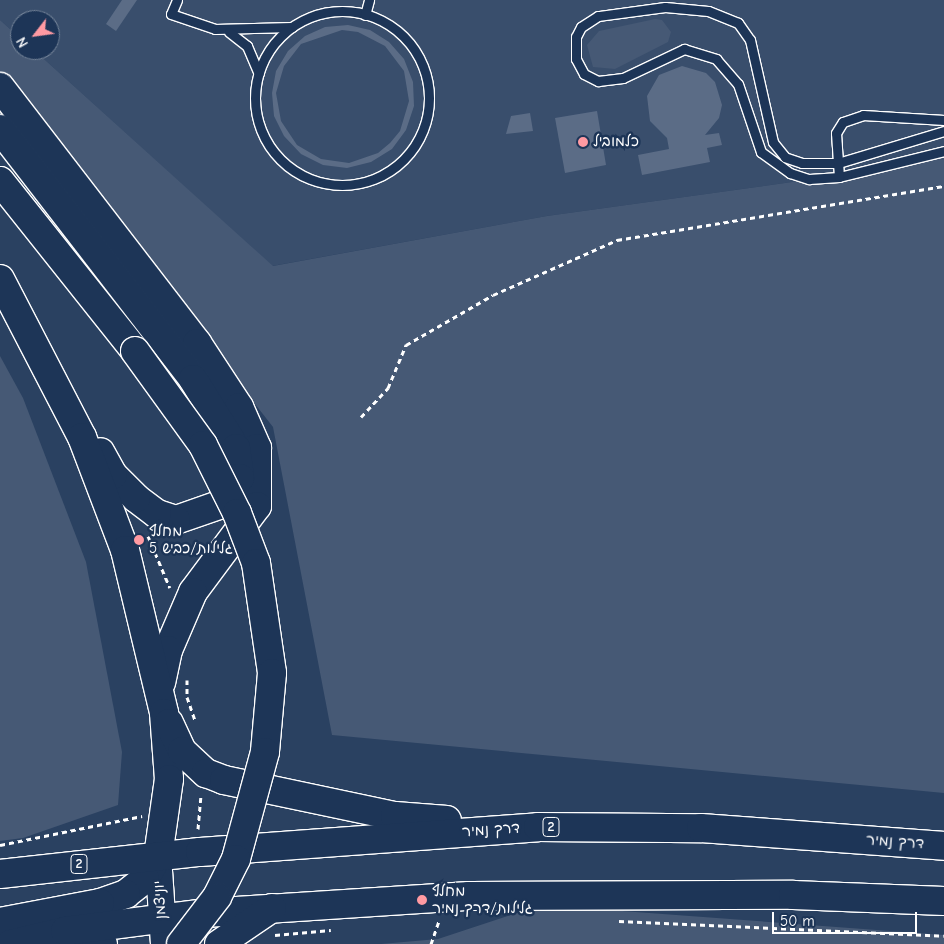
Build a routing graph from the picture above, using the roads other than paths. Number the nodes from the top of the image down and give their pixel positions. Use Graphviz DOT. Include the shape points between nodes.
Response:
graph roads {
  1 [pos="177,0"];
  2 [pos="369,0"];
  3 [pos="365,15"];
  4 [pos="293,26"];
  5 [pos="229,32"];
  6 [pos="259,74"];
  7 [pos="0,87"];
  8 [pos="944,120"];
  9 [pos="0,129"];
  10 [pos="944,131"];
  11 [pos="944,151"];
  12 [pos="838,163"];
  13 [pos="839,177"];
  14 [pos="0,181"];
  15 [pos="0,279"];
  16 [pos="31,333"];
  17 [pos="162,701"];
  18 [pos="538,826"];
  19 [pos="944,846"];
  20 [pos="158,856"];
  21 [pos="0,874"];
  22 [pos="944,902"];
  23 [pos="274,906"];
  24 [pos="0,922"];
  25 [pos="64,931"];
  26 [pos="162,932"];
  27 [pos="10,944"];
  28 [pos="104,944"];
  29 [pos="181,944"];
  30 [pos="219,944"];
  1 -- 5 [label="lane" via="171,14"];
  2 -- 3 [label="lane"];
  3 -- 4 [label="lane" via="323,13"];
  3 -- 6 [label="lane" via="407,41 427,81 428,103 421,132 400,163 382,176 338,186 314,181 291,169 273,152 261,130 255,106"];
  4 -- 5 [label="lane"];
  4 -- 6 [label="lane" via="265,57"];
  5 -- 6 [label="lane" via="247,46"];
  7 -- 17 [label="highway" via="197,343 239,407 257,448 257,506 193,592 168,650"];
  8 -- 12 [label="lane" via="863,115 843,122 836,133"];
  9 -- 16 [label="highway" via="224,425 239,463 240,478 233,492 198,516 176,520 157,514 136,498 113,475"];
  10 -- 12 [label="lane"];
  11 -- 13 [label="lane"];
  12 -- 13 [label="lane"];
  12 -- 13 [label="lane" via="802,163 786,158 773,142 750,40 738,23 708,11 665,7 598,16 581,27 576,37 576,59 584,74 598,81 623,78 684,50 716,59 738,84 761,152 808,179"];
  14 -- 29 [label="highway, bridge" via="135,352 203,445 237,513 256,564 272,673 265,752 236,859 217,897"];
  15 -- 16 [label="highway"];
  16 -- 17 [label="highway" via="82,437 125,550"];
  17 -- 18 [label="highway" via="182,751 206,773 224,780 395,816"];
  17 -- 20 [label="highway" via="168,779"];
  18 -- 19 [label="highway, דרך נמיר / 2" via="701,828"];
  18 -- 20 [label="highway, דרך נמיר / 2"];
  20 -- 21 [label="highway, 2"];
  20 -- 24 [label="highway" via="145,879 126,894"];
  20 -- 26 [label="street, יוניצמן"];
  22 -- 23 [label="highway" via="793,895 469,896"];
  23 -- 26 [label="highway"];
  23 -- 30 [label="highway"];
  25 -- 26 [label="highway"];
  25 -- 27 [label="highway"];
  25 -- 28 [label="street"];
}
